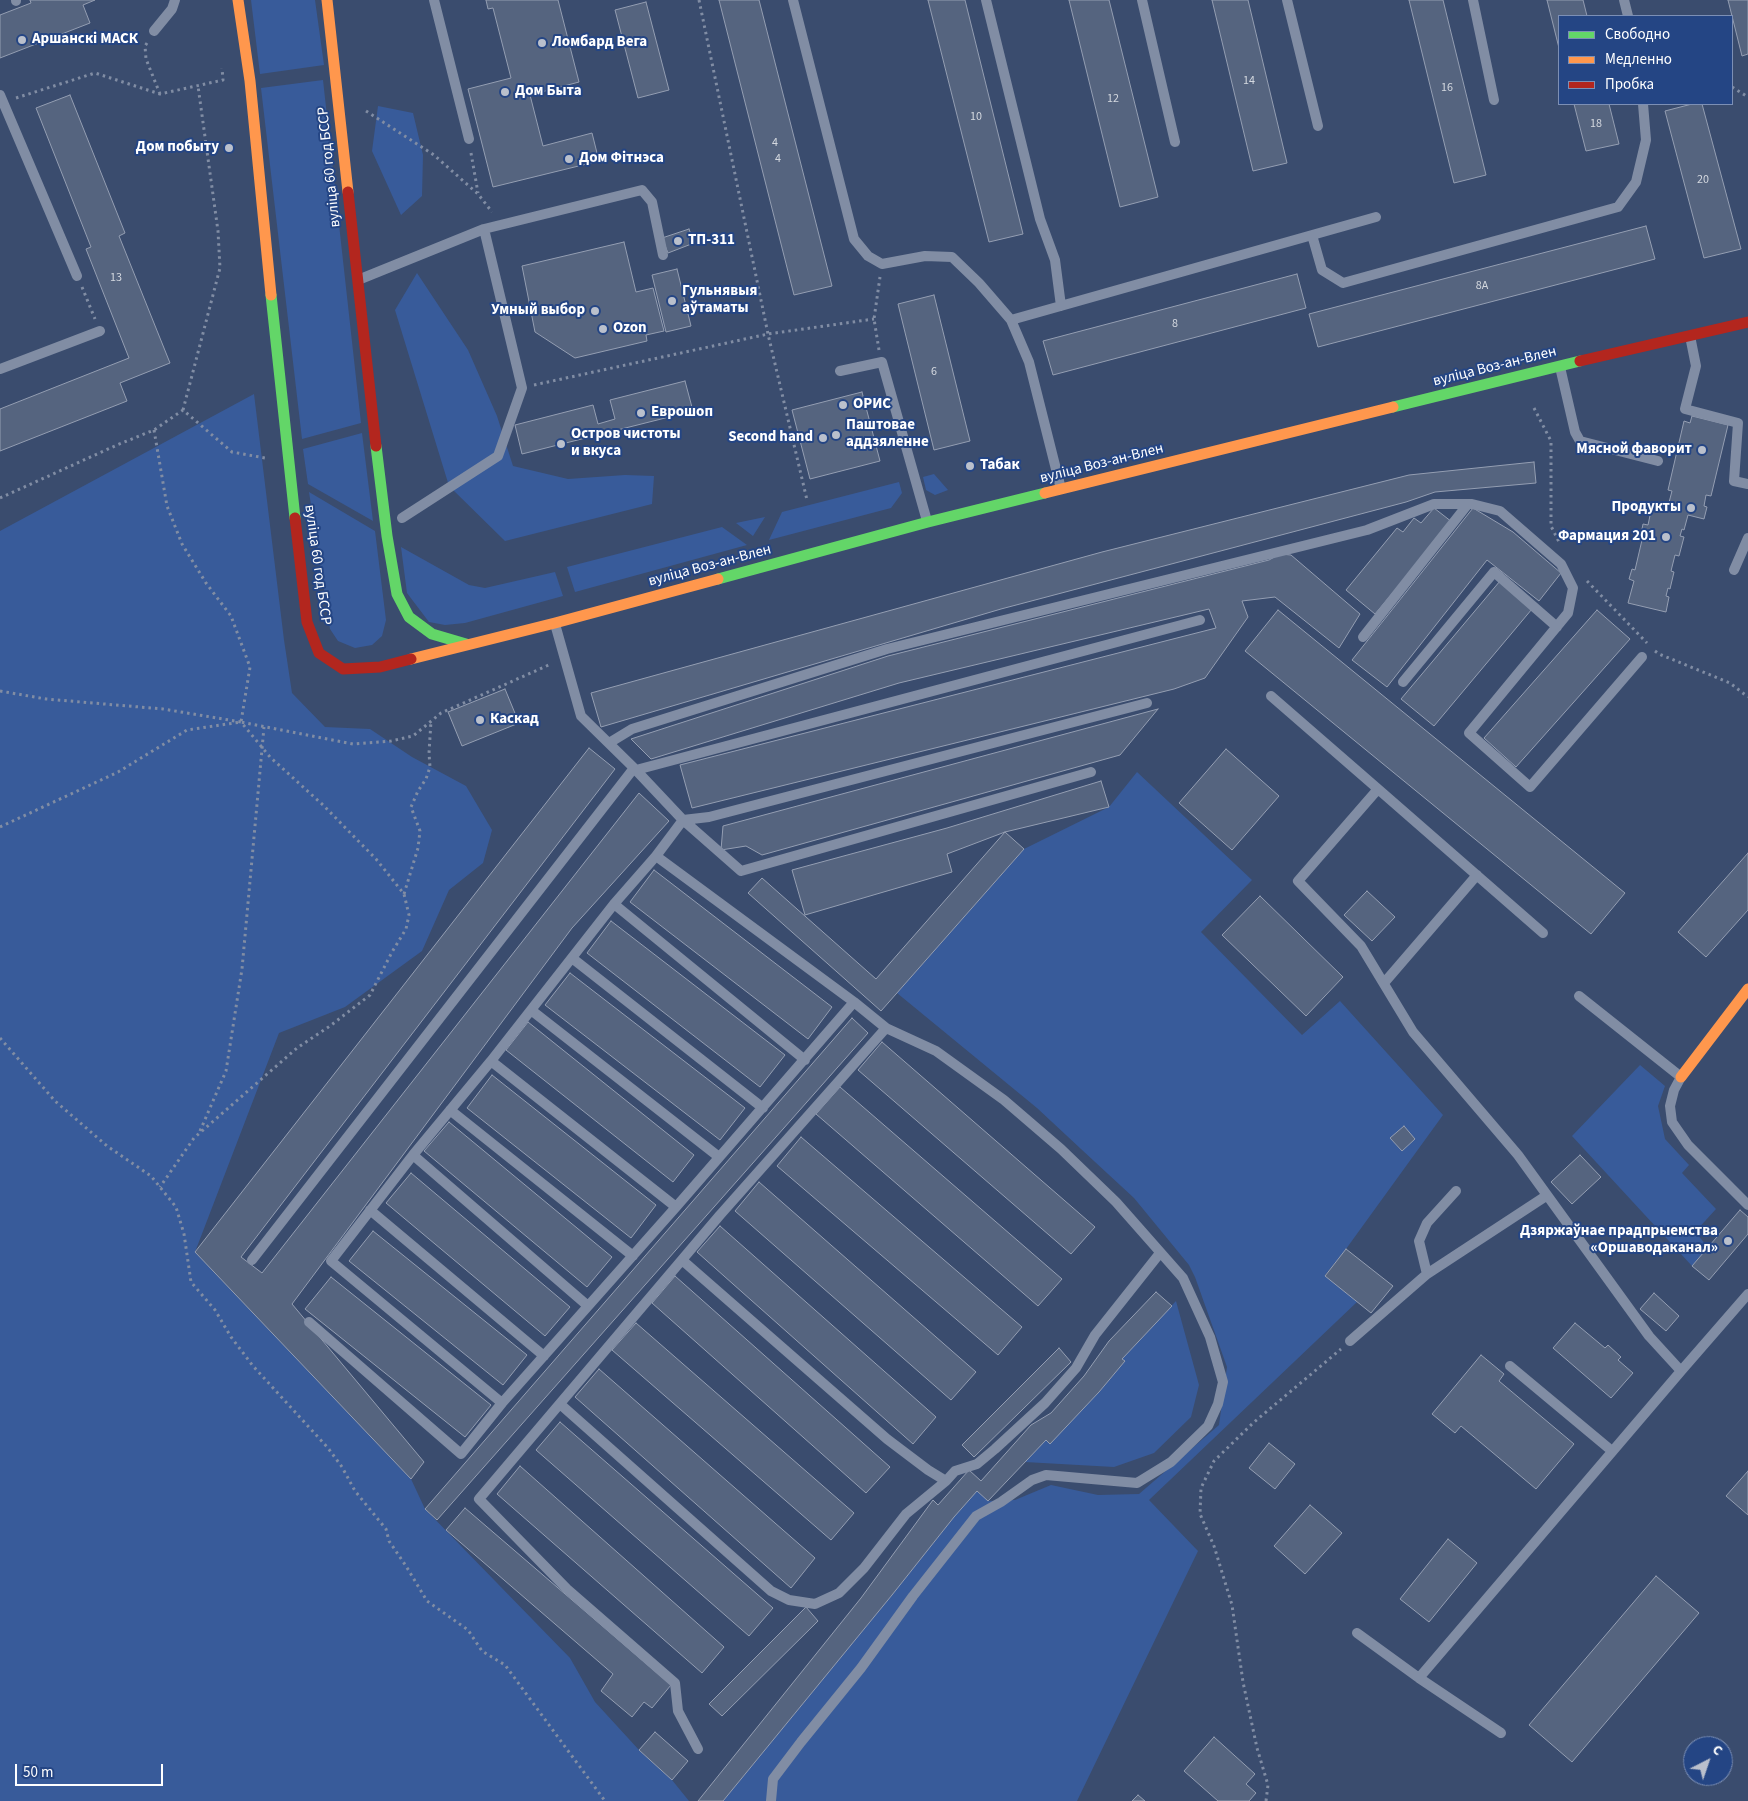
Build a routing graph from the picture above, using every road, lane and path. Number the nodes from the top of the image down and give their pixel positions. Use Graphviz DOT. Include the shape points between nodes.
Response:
graph roads {
  1 [pos="175,0"];
  2 [pos="238,0"];
  3 [pos="328,0"];
  4 [pos="434,0"];
  5 [pos="700,0"];
  6 [pos="794,0"];
  7 [pos="986,0"];
  8 [pos="1142,0"];
  9 [pos="1287,0"];
  10 [pos="1474,0"];
  11 [pos="1624,0"];
  12 [pos="1628,15"];
  13 [pos="154,31"];
  14 [pos="223,80"];
  15 [pos="198,86"];
  16 [pos="1733,88"];
  17 [pos="160,94"];
  18 [pos="1748,97"];
  19 [pos="2,99"];
  20 [pos="1494,100"];
  21 [pos="1643,105"];
  22 [pos="366,111"];
  23 [pos="1318,126"];
  24 [pos="469,139"];
  25 [pos="1175,142"];
  26 [pos="478,194"];
  27 [pos="1376,217"];
  28 [pos="501,225"];
  29 [pos="484,229"];
  30 [pos="1312,235"];
  31 [pos="663,255"];
  32 [pos="882,264"];
  33 [pos="77,276"];
  34 [pos="357,280"];
  35 [pos="1061,306"];
  36 [pos="874,318"];
  37 [pos="1011,320"];
  38 [pos="1748,322"];
  39 [pos="100,331"];
  40 [pos="768,334"];
  41 [pos="1690,335"];
  42 [pos="882,362"];
  43 [pos="1560,366"];
  44 [pos="0,369"];
  45 [pos="840,371"];
  46 [pos="522,388"];
  47 [pos="1534,408"];
  48 [pos="182,410"];
  49 [pos="154,430"];
  50 [pos="271,459"];
  51 [pos="1658,461"];
  52 [pos="1748,484"];
  53 [pos="1061,490"];
  54 [pos="0,498"];
  55 [pos="807,500"];
  56 [pos="1468,504"];
  57 [pos="402,518"];
  58 [pos="928,522"];
  59 [pos="1748,538"];
  60 [pos="1562,548"];
  61 [pos="1734,570"];
  62 [pos="1582,574"];
  63 [pos="1200,620"];
  64 [pos="555,623"];
  65 [pos="1557,627"];
  66 [pos="1363,637"];
  67 [pos="466,644"];
  68 [pos="1642,657"];
  69 [pos="565,658"];
  70 [pos="1403,682"];
  71 [pos="0,691"];
  72 [pos="1271,696"];
  73 [pos="1748,697"];
  74 [pos="1147,704"];
  75 [pos="431,721"];
  76 [pos="241,722"];
  77 [pos="264,727"];
  78 [pos="609,743"];
  79 [pos="262,748"];
  80 [pos="635,769"];
  81 [pos="1091,772"];
  82 [pos="1378,789"];
  83 [pos="684,820"];
  84 [pos="0,827"];
  85 [pos="656,856"];
  86 [pos="1476,875"];
  87 [pos="404,894"];
  88 [pos="614,904"];
  89 [pos="1543,933"];
  90 [pos="572,958"];
  91 [pos="1384,983"];
  92 [pos="1748,989"];
  93 [pos="1579,996"];
  94 [pos="854,1002"];
  95 [pos="531,1010"];
  96 [pos="886,1028"];
  97 [pos="0,1038"];
  98 [pos="805,1060"];
  99 [pos="491,1061"];
  100 [pos="1681,1077"];
  101 [pos="764,1108"];
  102 [pos="450,1110"];
  103 [pos="199,1134"];
  104 [pos="413,1155"];
  105 [pos="719,1157"];
  106 [pos="160,1187"];
  107 [pos="1456,1191"];
  108 [pos="1546,1196"];
  109 [pos="1748,1205"];
  110 [pos="676,1207"];
  111 [pos="370,1210"];
  112 [pos="1160,1252"];
  113 [pos="633,1256"];
  114 [pos="252,1260"];
  115 [pos="682,1260"];
  116 [pos="1427,1274"];
  117 [pos="1748,1294"];
  118 [pos="588,1306"];
  119 [pos="309,1322"];
  120 [pos="1350,1341"];
  121 [pos="544,1356"];
  122 [pos="1510,1366"];
  123 [pos="1681,1371"];
  124 [pos="502,1403"];
  125 [pos="560,1404"];
  126 [pos="1612,1451"];
  127 [pos="946,1481"];
  128 [pos="1357,1633"];
  129 [pos="1419,1678"];
  130 [pos="1501,1734"];
  131 [pos="698,1749"];
  132 [pos="605,1801"];
  133 [pos="771,1801"];
  134 [pos="1266,1801"];
  1 -- 13 [label="lane" via="172,9"];
  2 -- 67 [label="main road, вуліца 60 год БССР" via="250,81 307,622 319,653 343,669 380,667"];
  3 -- 34 [label="main road, вуліца 60 год БССР"];
  4 -- 24 [label="lane"];
  5 -- 40 [label="path"];
  6 -- 32 [label="lane" via="854,239 868,256"];
  7 -- 35 [label="lane" via="1040,219 1055,260"];
  8 -- 25 [label="lane"];
  9 -- 23 [label="lane"];
  10 -- 20 [label="lane"];
  11 -- 12 [label="lane"];
  13 -- 17 [label="path" via="146,46 146,59"];
  14 -- 15 [label="path"];
  15 -- 17 [label="path"];
  15 -- 48 [label="path" via="220,268"];
  16 -- 18 [label="path"];
  17 -- 19 [label="path" via="95,73"];
  19 -- 33 [label="lane"];
  21 -- 30 [label="lane" via="1646,140 1636,182 1618,207 1343,283 1322,270"];
  22 -- 26 [label="path" via="434,156"];
  24 -- 26 [label="path"];
  26 -- 28 [label="path"];
  27 -- 30 [label="lane"];
  28 -- 29 [label="lane"];
  28 -- 31 [label="lane" via="642,190 652,202"];
  29 -- 34 [label="lane"];
  29 -- 46 [label="lane"];
  30 -- 35 [label="lane"];
  32 -- 36 [label="path"];
  32 -- 37 [label="lane" via="925,256 952,257"];
  33 -- 39 [label="path"];
  34 -- 67 [label="main road, вуліца 60 год БССР" via="387,536 397,594 409,617 432,634"];
  35 -- 37 [label="lane"];
  36 -- 40 [label="path"];
  36 -- 42 [label="path"];
  37 -- 53 [label="lane" via="1029,362"];
  38 -- 41 [label="main road, вуліца Воз-ан-Влен"];
  39 -- 44 [label="lane"];
  40 -- 46 [label="path"];
  40 -- 55 [label="path"];
  41 -- 43 [label="main road, вуліца Воз-ан-Влен"];
  41 -- 52 [label="lane" via="1696,366 1685,409 1738,423 1734,481"];
  42 -- 45 [label="lane"];
  42 -- 58 [label="lane"];
  43 -- 51 [label="lane" via="1575,432 1580,441"];
  43 -- 53 [label="main road, вуліца Воз-ан-Влен"];
  46 -- 57 [label="lane" via="498,456"];
  47 -- 60 [label="path" via="1551,441 1551,526"];
  48 -- 49 [label="path"];
  48 -- 50 [label="path" via="232,452"];
  49 -- 54 [label="path"];
  49 -- 76 [label="path" via="167,506 179,536 206,583 231,616 250,667"];
  53 -- 58 [label="main road, вуліца Воз-ан-Влен"];
  56 -- 65 [label="lane" via="1500,511 1560,564 1573,588 1568,613"];
  56 -- 66 [label="lane"];
  56 -- 78 [label="lane" via="1434,504 1367,530 887,649 632,728"];
  58 -- 64 [label="main road, вуліца Воз-ан-Влен"];
  59 -- 61 [label="lane"];
  62 -- 73 [label="path" via="1659,654 1730,683"];
  63 -- 80 [label="lane"];
  64 -- 67 [label="main road, вуліца Воз-ан-Влен"];
  64 -- 69 [label="lane"];
  65 -- 68 [label="lane" via="1469,733 1530,787"];
  65 -- 70 [label="lane" via="1494,572"];
  69 -- 75 [label="path" via="441,713"];
  69 -- 78 [label="lane" via="581,716"];
  71 -- 76 [label="path" via="46,699 163,709"];
  72 -- 82 [label="lane"];
  74 -- 83 [label="lane"];
  75 -- 77 [label="path" via="413,736 353,744"];
  75 -- 87 [label="path" via="430,767 411,807 420,831 418,848"];
  76 -- 77 [label="path"];
  76 -- 79 [label="path"];
  76 -- 84 [label="path" via="187,730 118,772"];
  77 -- 79 [label="path"];
  78 -- 80 [label="lane"];
  79 -- 87 [label="path" via="376,859"];
  79 -- 103 [label="path" via="242,969 226,1071"];
  80 -- 83 [label="lane"];
  80 -- 114 [label="lane"];
  81 -- 83 [label="lane" via="741,871"];
  82 -- 86 [label="lane"];
  82 -- 91 [label="lane" via="1298,881 1361,946"];
  83 -- 85 [label="lane"];
  85 -- 88 [label="lane"];
  85 -- 94 [label="lane"];
  86 -- 89 [label="lane"];
  86 -- 91 [label="lane"];
  87 -- 103 [label="path" via="408,915 406,929 370,995 297,1048"];
  88 -- 90 [label="lane"];
  88 -- 98 [label="lane"];
  90 -- 95 [label="lane"];
  90 -- 101 [label="lane"];
  91 -- 108 [label="lane" via="1413,1032 1518,1155"];
  92 -- 100 [label="main road"];
  93 -- 100 [label="lane"];
  94 -- 96 [label="lane"];
  94 -- 98 [label="lane"];
  95 -- 99 [label="lane"];
  95 -- 105 [label="lane"];
  96 -- 112 [label="lane" via="936,1051 1004,1100 1116,1202"];
  96 -- 115 [label="lane"];
  97 -- 106 [label="path" via="55,1101 107,1146 151,1176"];
  98 -- 101 [label="lane"];
  99 -- 102 [label="lane"];
  99 -- 110 [label="lane"];
  100 -- 109 [label="lane" via="1670,1106 1672,1122 1688,1146"];
  101 -- 105 [label="lane"];
  102 -- 104 [label="lane"];
  102 -- 113 [label="lane"];
  103 -- 106 [label="path"];
  104 -- 111 [label="lane"];
  104 -- 118 [label="lane"];
  105 -- 110 [label="lane"];
  106 -- 132 [label="path" via="176,1207 184,1234 191,1282 254,1366 328,1448 355,1491 386,1529 389,1541 427,1601 468,1630 482,1651 505,1666"];
  107 -- 116 [label="lane" via="1427,1223 1419,1241"];
  108 -- 116 [label="lane"];
  108 -- 123 [label="lane" via="1649,1336"];
  110 -- 113 [label="lane"];
  111 -- 121 [label="lane"];
  111 -- 124 [label="lane" via="331,1262"];
  112 -- 127 [label="lane" via="1095,1335 1076,1368 1045,1403 995,1450 977,1464 955,1471"];
  112 -- 133 [label="lane" via="1183,1278 1210,1337 1223,1382 1208,1426 1171,1462 1137,1483 1046,1474 976,1516 773,1779"];
  113 -- 118 [label="lane"];
  115 -- 125 [label="lane"];
  115 -- 127 [label="lane" via="887,1439"];
  116 -- 120 [label="lane"];
  117 -- 123 [label="lane"];
  118 -- 121 [label="lane"];
  119 -- 124 [label="lane" via="461,1454"];
  120 -- 134 [label="path" via="1253,1423 1214,1461 1201,1488 1200,1514 1214,1546 1232,1605 1243,1682 1268,1785"];
  121 -- 124 [label="lane"];
  122 -- 126 [label="lane"];
  123 -- 126 [label="lane"];
  125 -- 127 [label="lane" via="771,1591 789,1600 816,1604 839,1594 906,1514"];
  125 -- 131 [label="lane" via="479,1499 567,1589 675,1683 678,1711"];
  126 -- 129 [label="lane"];
  128 -- 129 [label="lane"];
  129 -- 130 [label="lane"];
}
